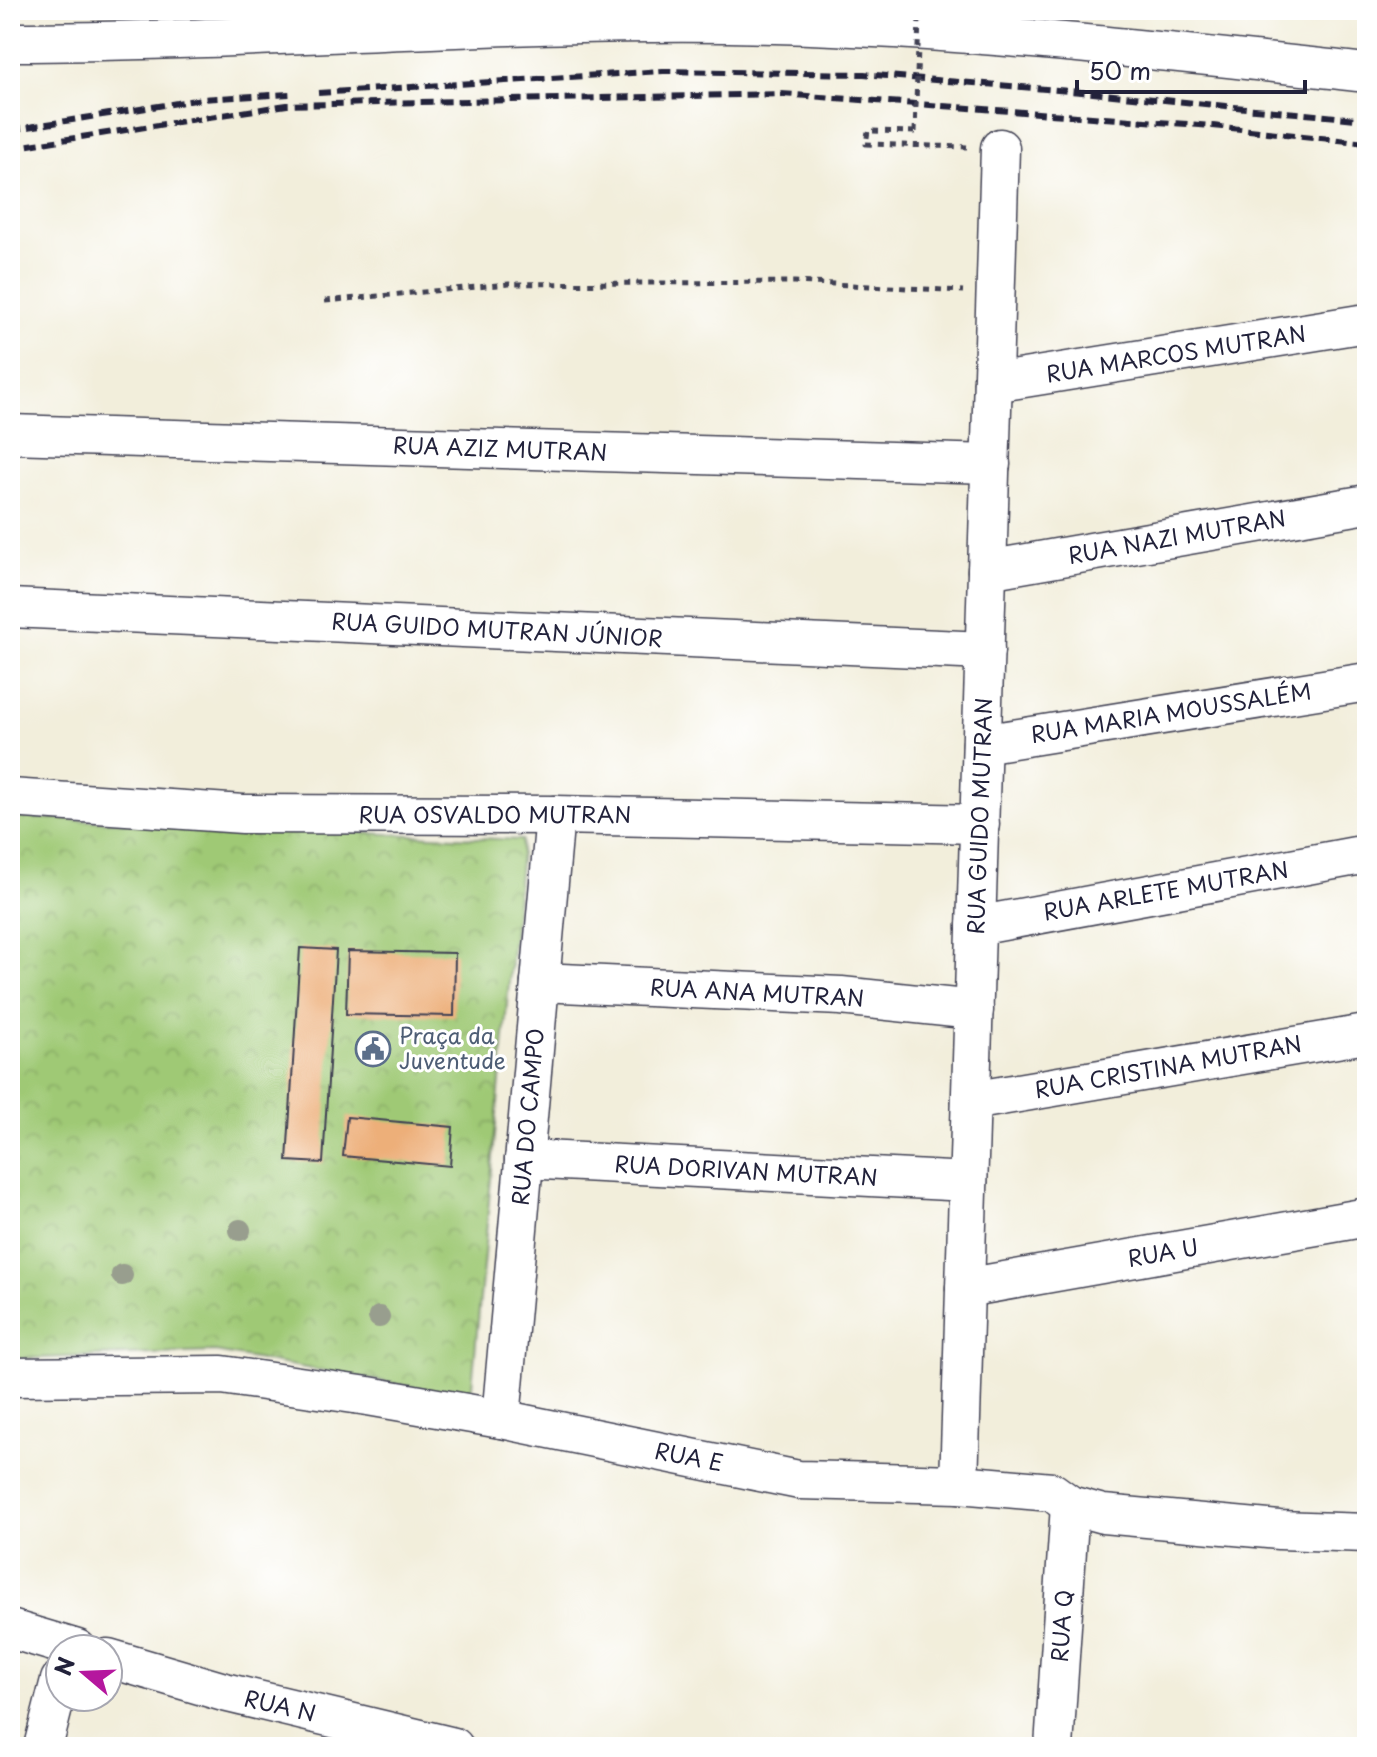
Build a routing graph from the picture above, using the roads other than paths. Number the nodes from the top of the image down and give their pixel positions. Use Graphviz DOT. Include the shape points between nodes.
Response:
graph roads {
  1 [pos="10,42"];
  2 [pos="1367,73"];
  3 [pos="1000,148"];
  4 [pos="1360,324"];
  5 [pos="993,383"];
  6 [pos="10,434"];
  7 [pos="991,464"];
  8 [pos="1367,504"];
  9 [pos="987,570"];
  10 [pos="10,608"];
  11 [pos="985,651"];
  12 [pos="1361,683"];
  13 [pos="982,744"];
  14 [pos="10,798"];
  15 [pos="555,815"];
  16 [pos="980,824"];
  17 [pos="1356,856"];
  18 [pos="976,926"];
  19 [pos="540,982"];
  20 [pos="974,1010"];
  21 [pos="1366,1034"];
  22 [pos="971,1101"];
  23 [pos="524,1159"];
  24 [pos="968,1182"];
  25 [pos="1362,1218"];
  26 [pos="965,1288"];
  27 [pos="10,1377"];
  28 [pos="501,1419"];
  29 [pos="959,1484"];
  30 [pos="1070,1505"];
  31 [pos="1367,1533"];
  32 [pos="10,1629"];
  33 [pos="44,1645"];
  34 [pos="124,1663"];
  35 [pos="52,1713"];
  36 [pos="43,1747"];
  37 [pos="454,1747"];
  38 [pos="1054,1747"];
  1 -- 2 [label="street" via="137,42 528,24 774,24 1013,36"];
  3 -- 5 [label="street, RUA GUIDO MUTRAN"];
  4 -- 5 [label="street, RUA MARCOS MUTRAN"];
  5 -- 7 [label="street, RUA GUIDO MUTRAN"];
  6 -- 7 [label="street, RUA AZIZ MUTRAN"];
  7 -- 9 [label="street, RUA GUIDO MUTRAN"];
  8 -- 9 [label="street, RUA NAZI MUTRAN"];
  9 -- 11 [label="street, RUA GUIDO MUTRAN"];
  10 -- 11 [label="street, RUA GUIDO MUTRAN JÚNIOR"];
  11 -- 13 [label="street, RUA GUIDO MUTRAN"];
  12 -- 13 [label="street, RUA MARIA MOUSSALÉM"];
  13 -- 16 [label="street, RUA GUIDO MUTRAN"];
  14 -- 15 [label="street, RUA OSVALDO MUTRAN" via="243,814"];
  15 -- 16 [label="street, RUA OSVALDO MUTRAN"];
  15 -- 19 [label="street, RUA DO CAMPO"];
  16 -- 18 [label="street, RUA GUIDO MUTRAN"];
  17 -- 18 [label="street, RUA ARLETE MUTRAN"];
  18 -- 20 [label="street, RUA GUIDO MUTRAN"];
  19 -- 20 [label="street, RUA ANA MUTRAN" via="841,996"];
  19 -- 23 [label="street, RUA DO CAMPO"];
  20 -- 22 [label="street, RUA GUIDO MUTRAN"];
  21 -- 22 [label="street, RUA CRISTINA MUTRAN"];
  22 -- 24 [label="street, RUA GUIDO MUTRAN"];
  23 -- 24 [label="street, RUA DORIVAN MUTRAN"];
  23 -- 28 [label="street, RUA DO CAMPO"];
  24 -- 26 [label="street, RUA GUIDO MUTRAN"];
  25 -- 26 [label="street, RUA U"];
  26 -- 29 [label="street, RUA GUIDO MUTRAN"];
  27 -- 28 [label="street, RUA E" via="222,1375"];
  28 -- 29 [label="street, RUA E" via="799,1480"];
  29 -- 30 [label="street, RUA E" via="1052,1492"];
  30 -- 31 [label="street, RUA E" via="1142,1519"];
  30 -- 38 [label="street, RUA Q"];
  32 -- 33 [label="street"];
  34 -- 37 [label="street, RUA N"];
  35 -- 36 [label="street"];
}
